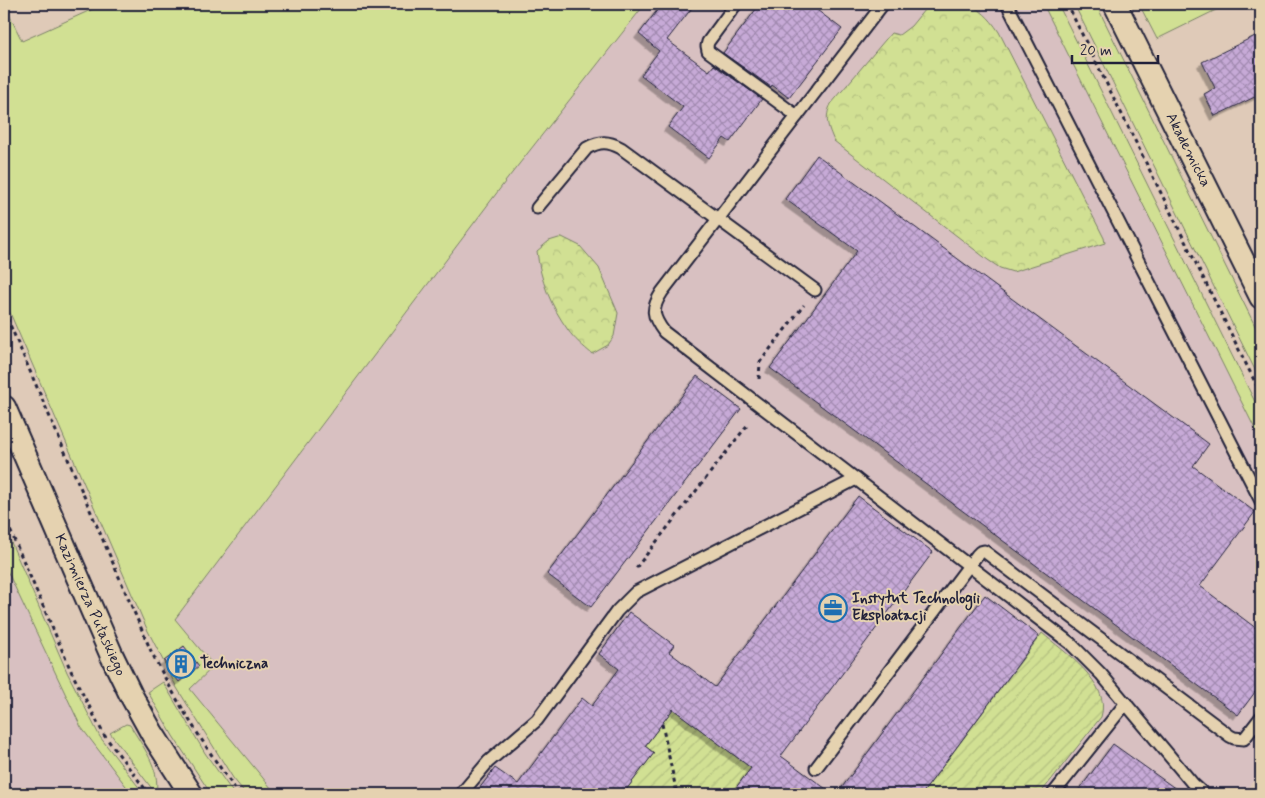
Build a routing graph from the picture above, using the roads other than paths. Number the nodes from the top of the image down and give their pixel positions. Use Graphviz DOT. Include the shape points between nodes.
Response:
graph roads {
  1 [pos="736,4"];
  2 [pos="883,4"];
  3 [pos="1007,4"];
  4 [pos="1115,4"];
  5 [pos="797,116"];
  6 [pos="537,208"];
  7 [pos="718,218"];
  8 [pos="815,290"];
  9 [pos="1261,297"];
  10 [pos="4,407"];
  11 [pos="856,479"];
  12 [pos="1261,501"];
  13 [pos="969,565"];
  14 [pos="1126,703"];
  15 [pos="1261,717"];
  16 [pos="816,768"];
  17 [pos="191,794"];
  18 [pos="461,794"];
  19 [pos="1053,794"];
  20 [pos="1204,794"];
  1 -- 5 [label="lane" via="708,42 708,51"];
  2 -- 5 [label="lane"];
  3 -- 12 [label="lane"];
  4 -- 9 [label="street, Akademicka"];
  5 -- 7 [label="lane"];
  6 -- 7 [label="lane" via="587,148 603,142 621,148"];
  7 -- 8 [label="lane"];
  7 -- 11 [label="lane" via="655,303 655,321 664,332"];
  10 -- 17 [label="street, Kazimierza Pułaskiego" via="119,671 152,733"];
  11 -- 13 [label="lane"];
  11 -- 18 [label="lane" via="636,592 617,612 537,720 488,762"];
  13 -- 14 [label="lane" via="1070,643"];
  13 -- 15 [label="lane" via="980,552 990,554 1234,738 1244,739"];
  13 -- 16 [label="lane"];
  14 -- 19 [label="lane"];
  14 -- 20 [label="lane"];
}
